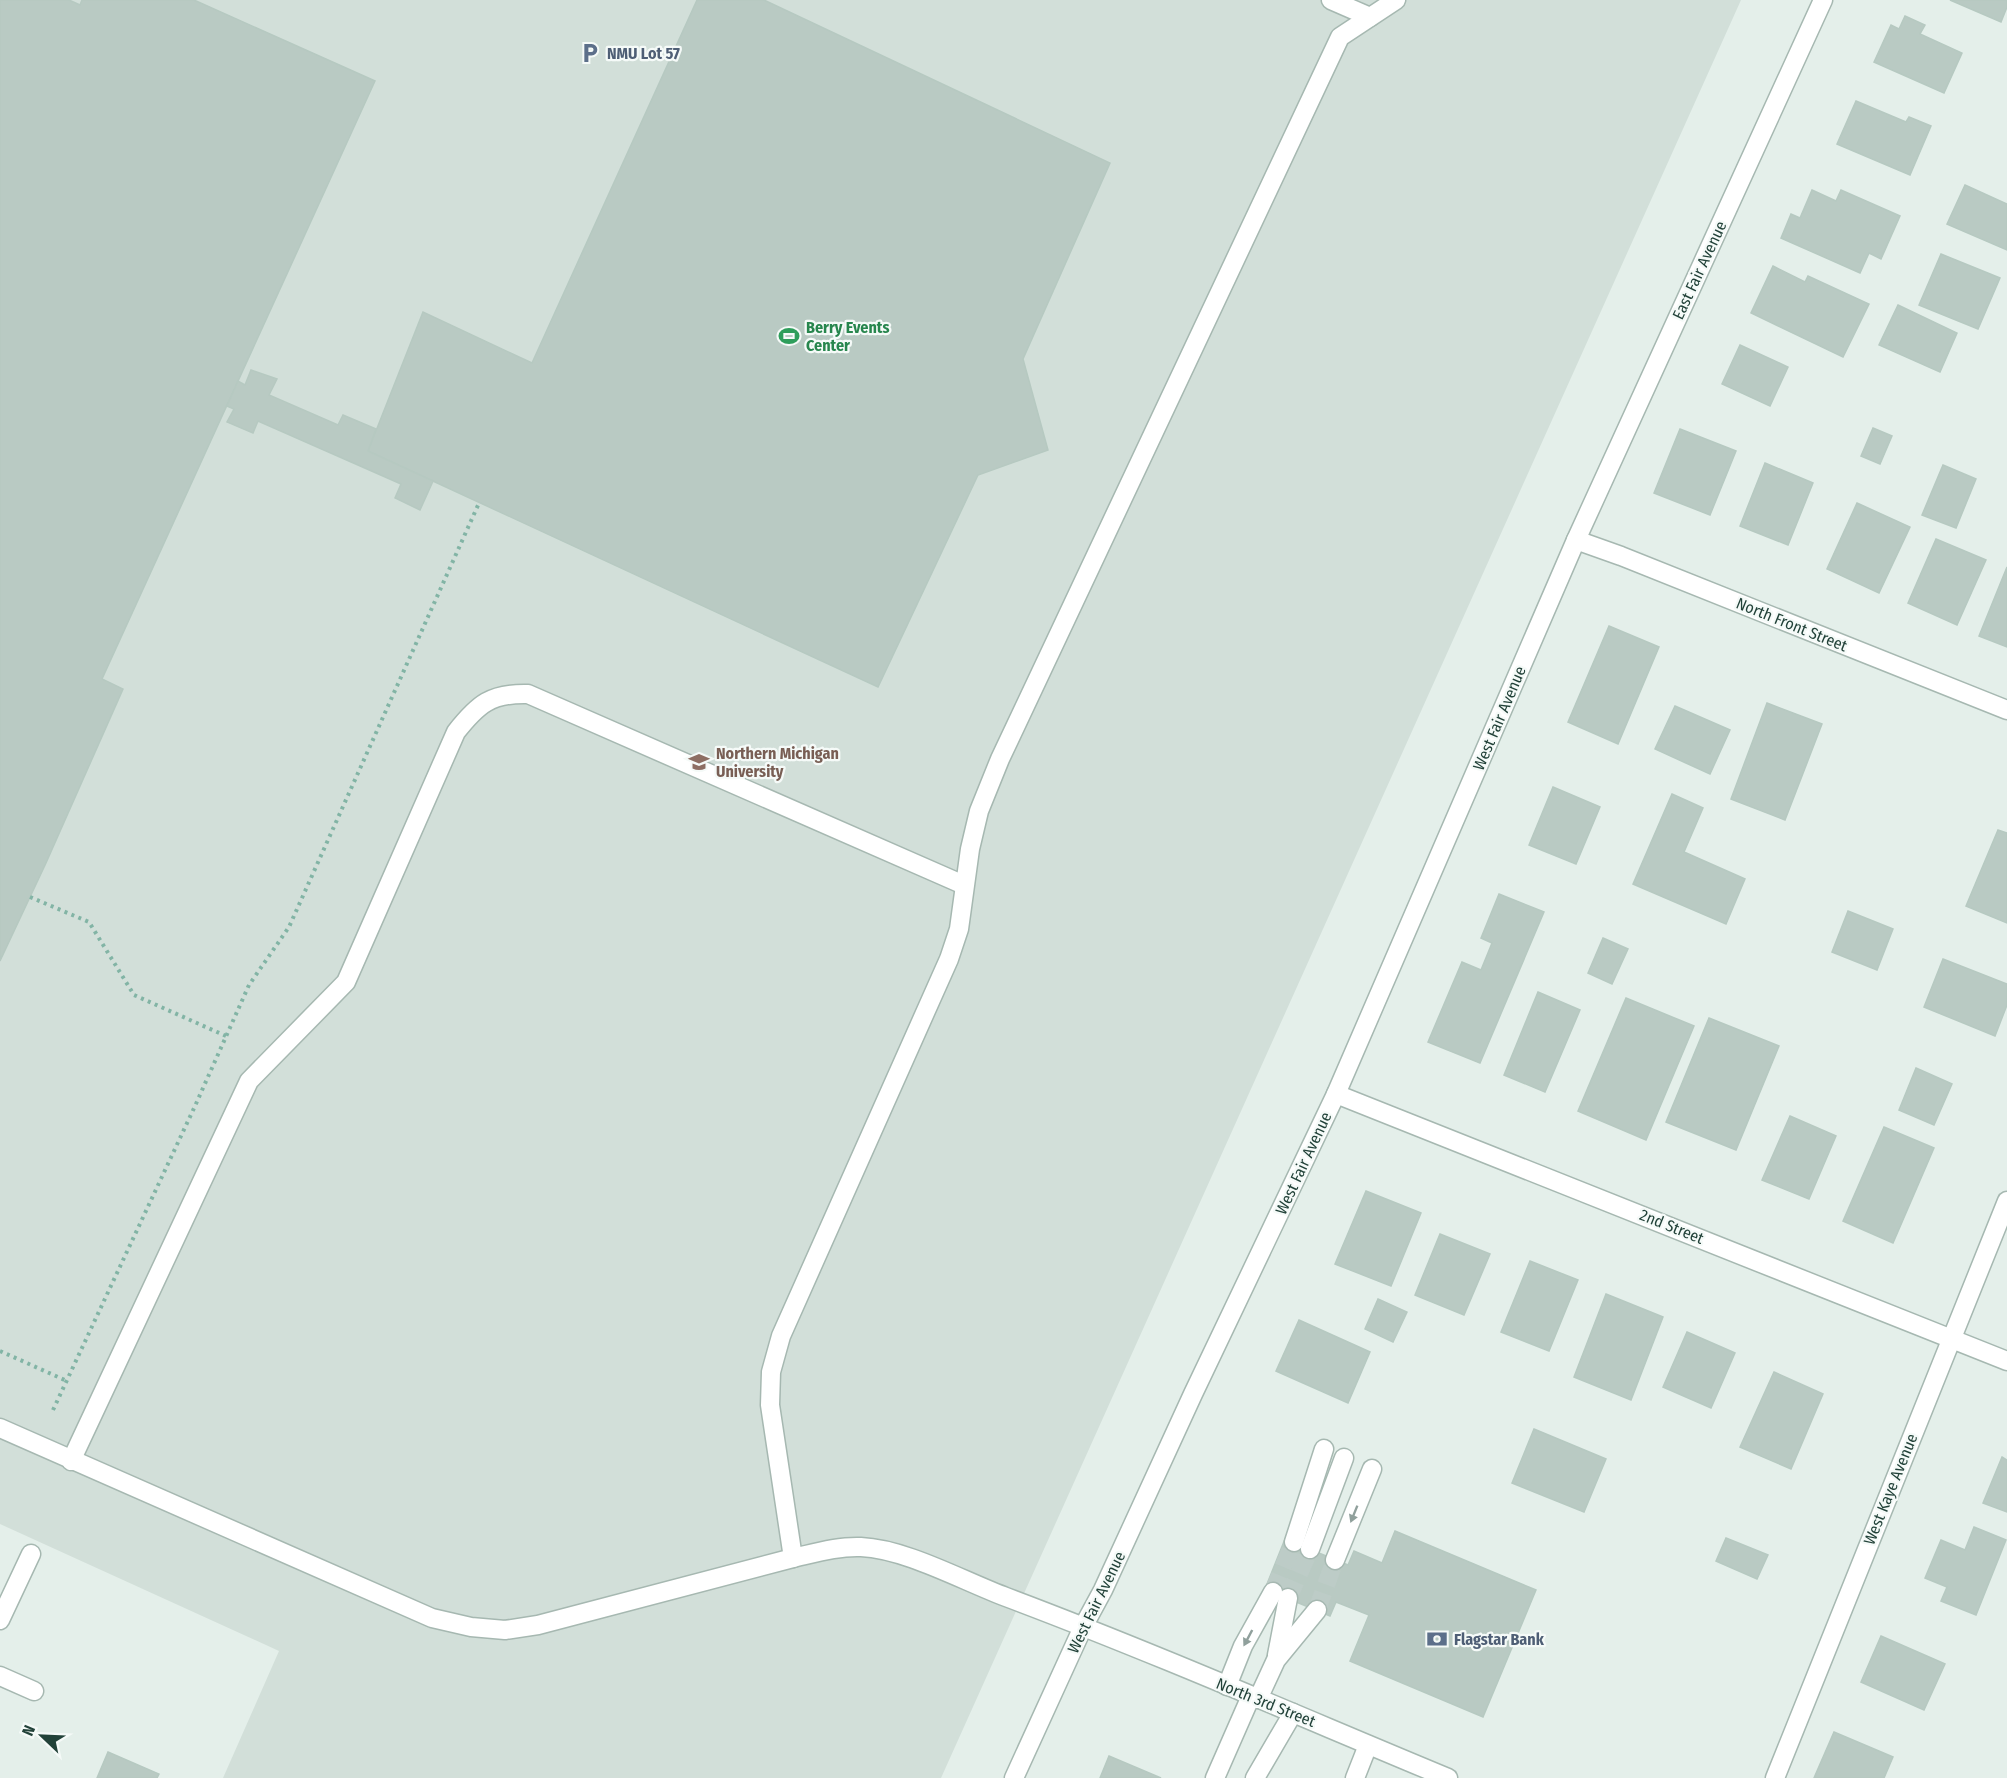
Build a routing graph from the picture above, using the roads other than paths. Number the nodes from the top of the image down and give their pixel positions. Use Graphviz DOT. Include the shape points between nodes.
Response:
graph roads {
  1 [pos="1331,0"];
  2 [pos="1396,0"];
  3 [pos="1823,0"];
  4 [pos="1370,17"];
  5 [pos="1576,540"];
  6 [pos="2007,710"];
  7 [pos="964,885"];
  8 [pos="1336,1094"];
  9 [pos="2007,1201"];
  10 [pos="1951,1337"];
  11 [pos="2007,1361"];
  12 [pos="0,1428"];
  13 [pos="1324,1449"];
  14 [pos="1344,1458"];
  15 [pos="70,1461"];
  16 [pos="1372,1468"];
  17 [pos="31,1554"];
  18 [pos="794,1558"];
  19 [pos="1335,1560"];
  20 [pos="1317,1610"];
  21 [pos="0,1620"];
  22 [pos="1083,1627"];
  23 [pos="1276,1660"];
  24 [pos="0,1676"];
  25 [pos="1227,1686"];
  26 [pos="34,1690"];
  27 [pos="1255,1698"];
  28 [pos="1293,1713"];
  29 [pos="1368,1745"];
  30 [pos="1021,1776"];
  31 [pos="1215,1778"];
  32 [pos="1255,1778"];
  33 [pos="1355,1778"];
  34 [pos="1449,1778"];
  35 [pos="1775,1778"];
  1 -- 4 [label="street"];
  2 -- 4 [label="street"];
  3 -- 5 [label="street, East Fair Avenue"];
  4 -- 7 [label="street" via="1340,37 1000,759 979,811"];
  5 -- 6 [label="street, North Front Street"];
  5 -- 8 [label="street, West Fair Avenue"];
  7 -- 15 [label="street" via="528,694 506,693 486,702 456,732 346,982 249,1081"];
  7 -- 18 [label="street" via="959,929 949,959 781,1336 771,1372 770,1405"];
  8 -- 10 [label="street, 2nd Street"];
  8 -- 22 [label="street, West Fair Avenue"];
  9 -- 10 [label="street, West Kaye Avenue"];
  10 -- 11 [label="street, 2nd Street"];
  10 -- 35 [label="street, West Kaye Avenue"];
  12 -- 15 [label="street, North 3rd Street"];
  13 -- 14 [label="street" via="1302,1546"];
  15 -- 18 [label="street, North 3rd Street" via="432,1618 471,1627 505,1630 538,1625"];
  16 -- 19 [label="street, one-way"];
  17 -- 21 [label="street"];
  18 -- 22 [label="street, North 3rd Street" via="860,1547 886,1551"];
  20 -- 23 [label="street"];
  22 -- 25 [label="street, North 3rd Street"];
  22 -- 30 [label="street, West Fair Avenue"];
  23 -- 25 [label="street, one-way" via="1281,1595 1243,1646"];
  23 -- 27 [label="street"];
  24 -- 26 [label="street"];
  25 -- 27 [label="street, North 3rd Street"];
  27 -- 28 [label="street, North 3rd Street"];
  27 -- 31 [label="street"];
  28 -- 29 [label="street, North 3rd Street"];
  28 -- 32 [label="street"];
  29 -- 33 [label="street"];
  29 -- 34 [label="street, North 3rd Street"];
}
